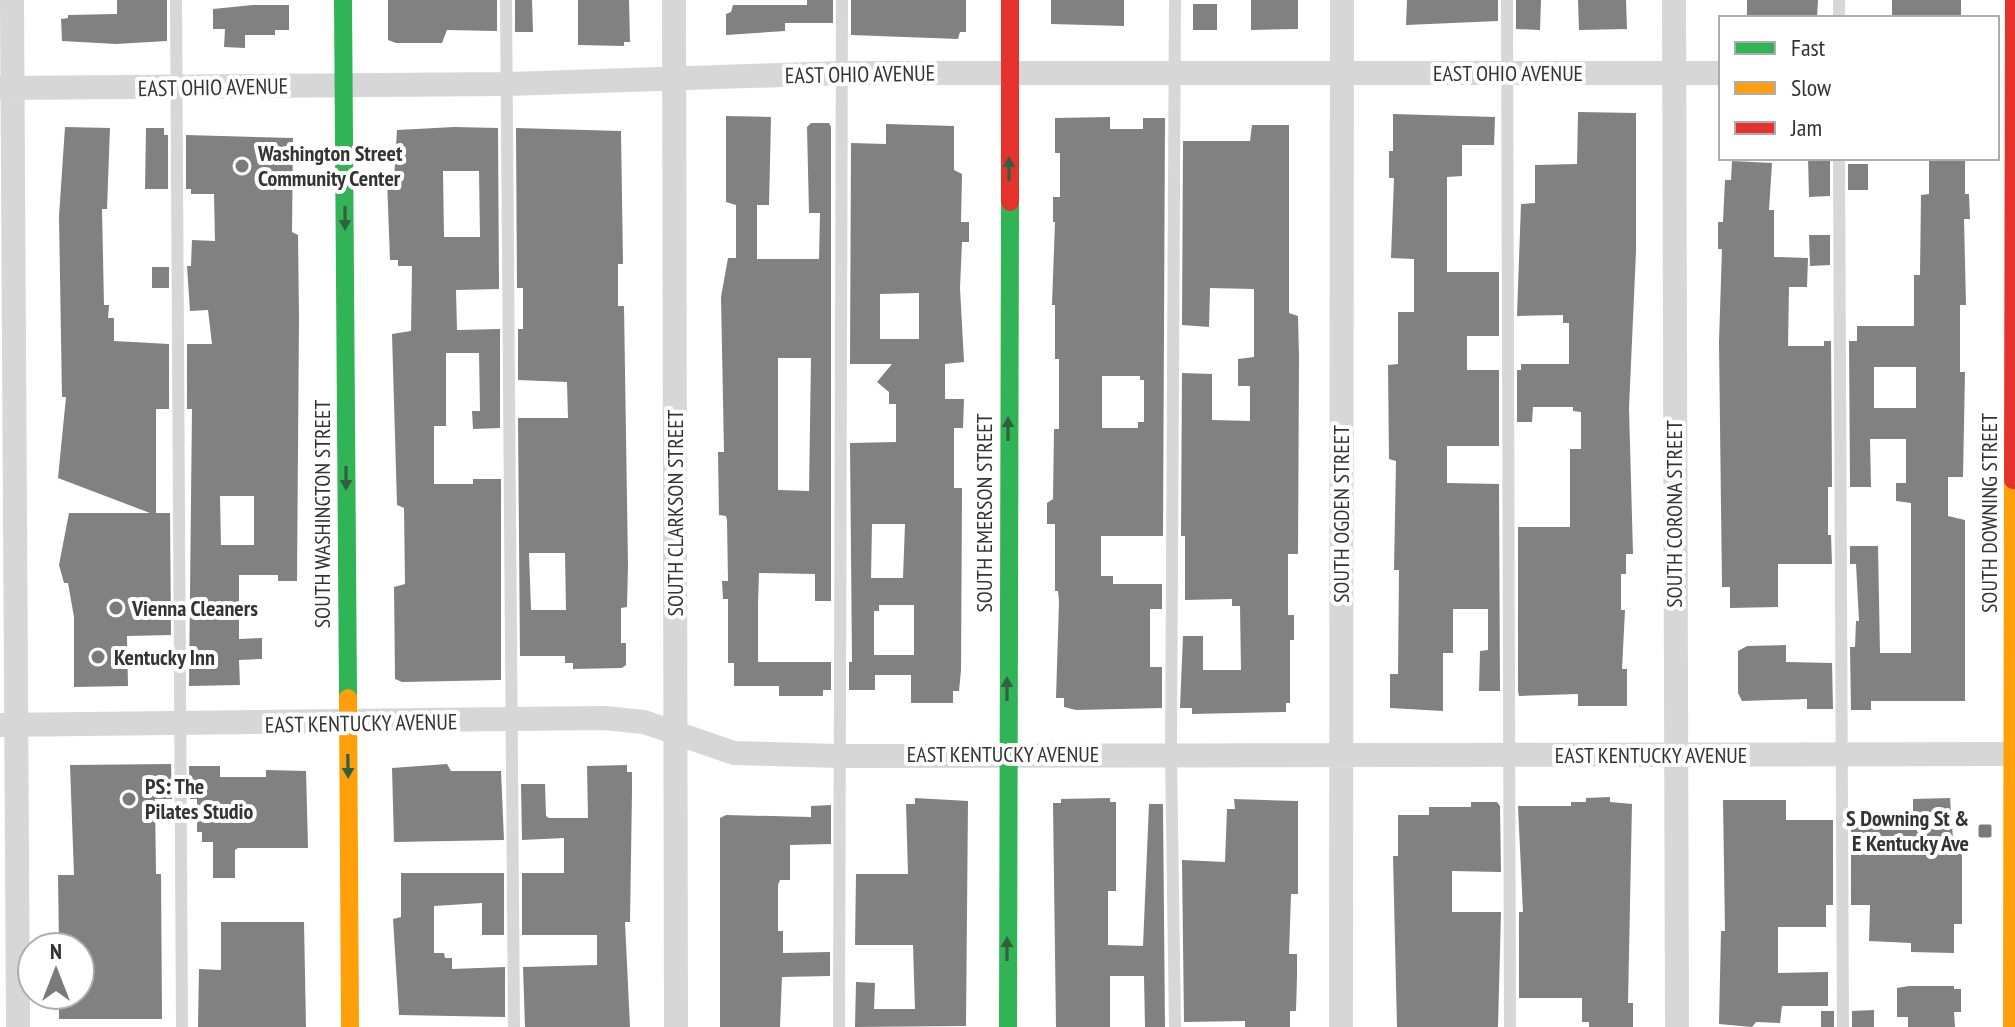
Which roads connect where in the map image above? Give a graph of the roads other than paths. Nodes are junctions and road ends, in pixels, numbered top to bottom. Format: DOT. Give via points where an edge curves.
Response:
graph roads {
  1 [pos="12,0"];
  2 [pos="176,0"];
  3 [pos="343,0"];
  4 [pos="506,0"];
  5 [pos="674,0"];
  6 [pos="842,0"];
  7 [pos="1010,0"];
  8 [pos="1175,0"];
  9 [pos="1342,0"];
  10 [pos="1507,0"];
  11 [pos="1674,0"];
  12 [pos="2014,0"];
  13 [pos="1010,72"];
  14 [pos="842,73"];
  15 [pos="1175,73"];
  16 [pos="1342,73"];
  17 [pos="1507,73"];
  18 [pos="1719,73"];
  19 [pos="2005,73"];
  20 [pos="1674,74"];
  21 [pos="674,78"];
  22 [pos="506,84"];
  23 [pos="344,85"];
  24 [pos="176,87"];
  25 [pos="6,88"];
  26 [pos="1839,160"];
  27 [pos="512,721"];
  28 [pos="347,723"];
  29 [pos="181,724"];
  30 [pos="9,725"];
  31 [pos="675,732"];
  32 [pos="1006,753"];
  33 [pos="1171,754"];
  34 [pos="1510,754"];
  35 [pos="1842,754"];
  36 [pos="2012,754"];
  37 [pos="1341,755"];
  38 [pos="1674,755"];
  39 [pos="840,756"];
  40 [pos="18,1027"];
  41 [pos="182,1027"];
  42 [pos="350,1027"];
  43 [pos="514,1027"];
  44 [pos="676,1027"];
  45 [pos="839,1027"];
  46 [pos="1008,1027"];
  47 [pos="1175,1027"];
  48 [pos="1341,1027"];
  49 [pos="1510,1027"];
  50 [pos="1677,1027"];
  51 [pos="1843,1027"];
  52 [pos="2012,1027"];
  1 -- 25 [label="street"];
  2 -- 24 [label="lane"];
  3 -- 23 [label="street, SOUTH WASHINGTON STREET"];
  4 -- 22 [label="lane"];
  5 -- 21 [label="street, SOUTH CLARKSON STREET"];
  6 -- 14 [label="lane"];
  7 -- 13 [label="street, SOUTH EMERSON STREET"];
  8 -- 15 [label="lane"];
  9 -- 16 [label="street, SOUTH OGDEN STREET"];
  10 -- 17 [label="lane"];
  11 -- 20 [label="street, SOUTH CORONA STREET"];
  12 -- 19 [label="street, SOUTH DOWNING STREET"];
  13 -- 14 [label="street, EAST OHIO AVENUE"];
  13 -- 15 [label="street, EAST OHIO AVENUE"];
  32 -- 13 [label="street, SOUTH EMERSON STREET, one-way"];
  14 -- 21 [label="street, EAST OHIO AVENUE"];
  14 -- 39 [label="lane"];
  15 -- 16 [label="street, EAST OHIO AVENUE"];
  15 -- 33 [label="lane"];
  16 -- 17 [label="street, EAST OHIO AVENUE"];
  16 -- 37 [label="street, SOUTH OGDEN STREET"];
  17 -- 20 [label="street, EAST OHIO AVENUE"];
  17 -- 34 [label="lane"];
  18 -- 20 [label="street, EAST OHIO AVENUE"];
  19 -- 36 [label="street, SOUTH DOWNING STREET"];
  20 -- 38 [label="street, SOUTH CORONA STREET"];
  21 -- 22 [label="street, EAST OHIO AVENUE"];
  21 -- 31 [label="street, SOUTH CLARKSON STREET"];
  22 -- 23 [label="street, EAST OHIO AVENUE"];
  22 -- 27 [label="lane"];
  23 -- 24 [label="street, EAST OHIO AVENUE"];
  23 -- 28 [label="street, SOUTH WASHINGTON STREET, one-way"];
  24 -- 25 [label="street, EAST OHIO AVENUE"];
  24 -- 29 [label="lane"];
  25 -- 30 [label="street"];
  26 -- 35 [label="lane"];
  27 -- 28 [label="street, EAST KENTUCKY AVENUE"];
  27 -- 31 [label="street, EAST KENTUCKY AVENUE" via="622,718"];
  27 -- 43 [label="lane"];
  28 -- 29 [label="street, EAST KENTUCKY AVENUE"];
  28 -- 42 [label="street, SOUTH WASHINGTON STREET, one-way"];
  29 -- 30 [label="street, EAST KENTUCKY AVENUE"];
  29 -- 41 [label="lane"];
  30 -- 40 [label="street"];
  31 -- 39 [label="street, EAST KENTUCKY AVENUE" via="734,753"];
  31 -- 44 [label="street, SOUTH CLARKSON STREET"];
  32 -- 33 [label="street, EAST KENTUCKY AVENUE"];
  32 -- 39 [label="street, EAST KENTUCKY AVENUE"];
  46 -- 32 [label="street, SOUTH EMERSON STREET, one-way"];
  33 -- 37 [label="street, EAST KENTUCKY AVENUE"];
  33 -- 47 [label="lane"];
  34 -- 37 [label="street, EAST KENTUCKY AVENUE"];
  34 -- 38 [label="street, EAST KENTUCKY AVENUE"];
  34 -- 49 [label="lane"];
  35 -- 36 [label="street, EAST KENTUCKY AVENUE"];
  35 -- 38 [label="street, EAST KENTUCKY AVENUE"];
  35 -- 51 [label="lane"];
  36 -- 52 [label="street, SOUTH DOWNING STREET"];
  37 -- 48 [label="street, SOUTH OGDEN STREET"];
  38 -- 50 [label="street, SOUTH CORONA STREET"];
  39 -- 45 [label="lane"];
}
